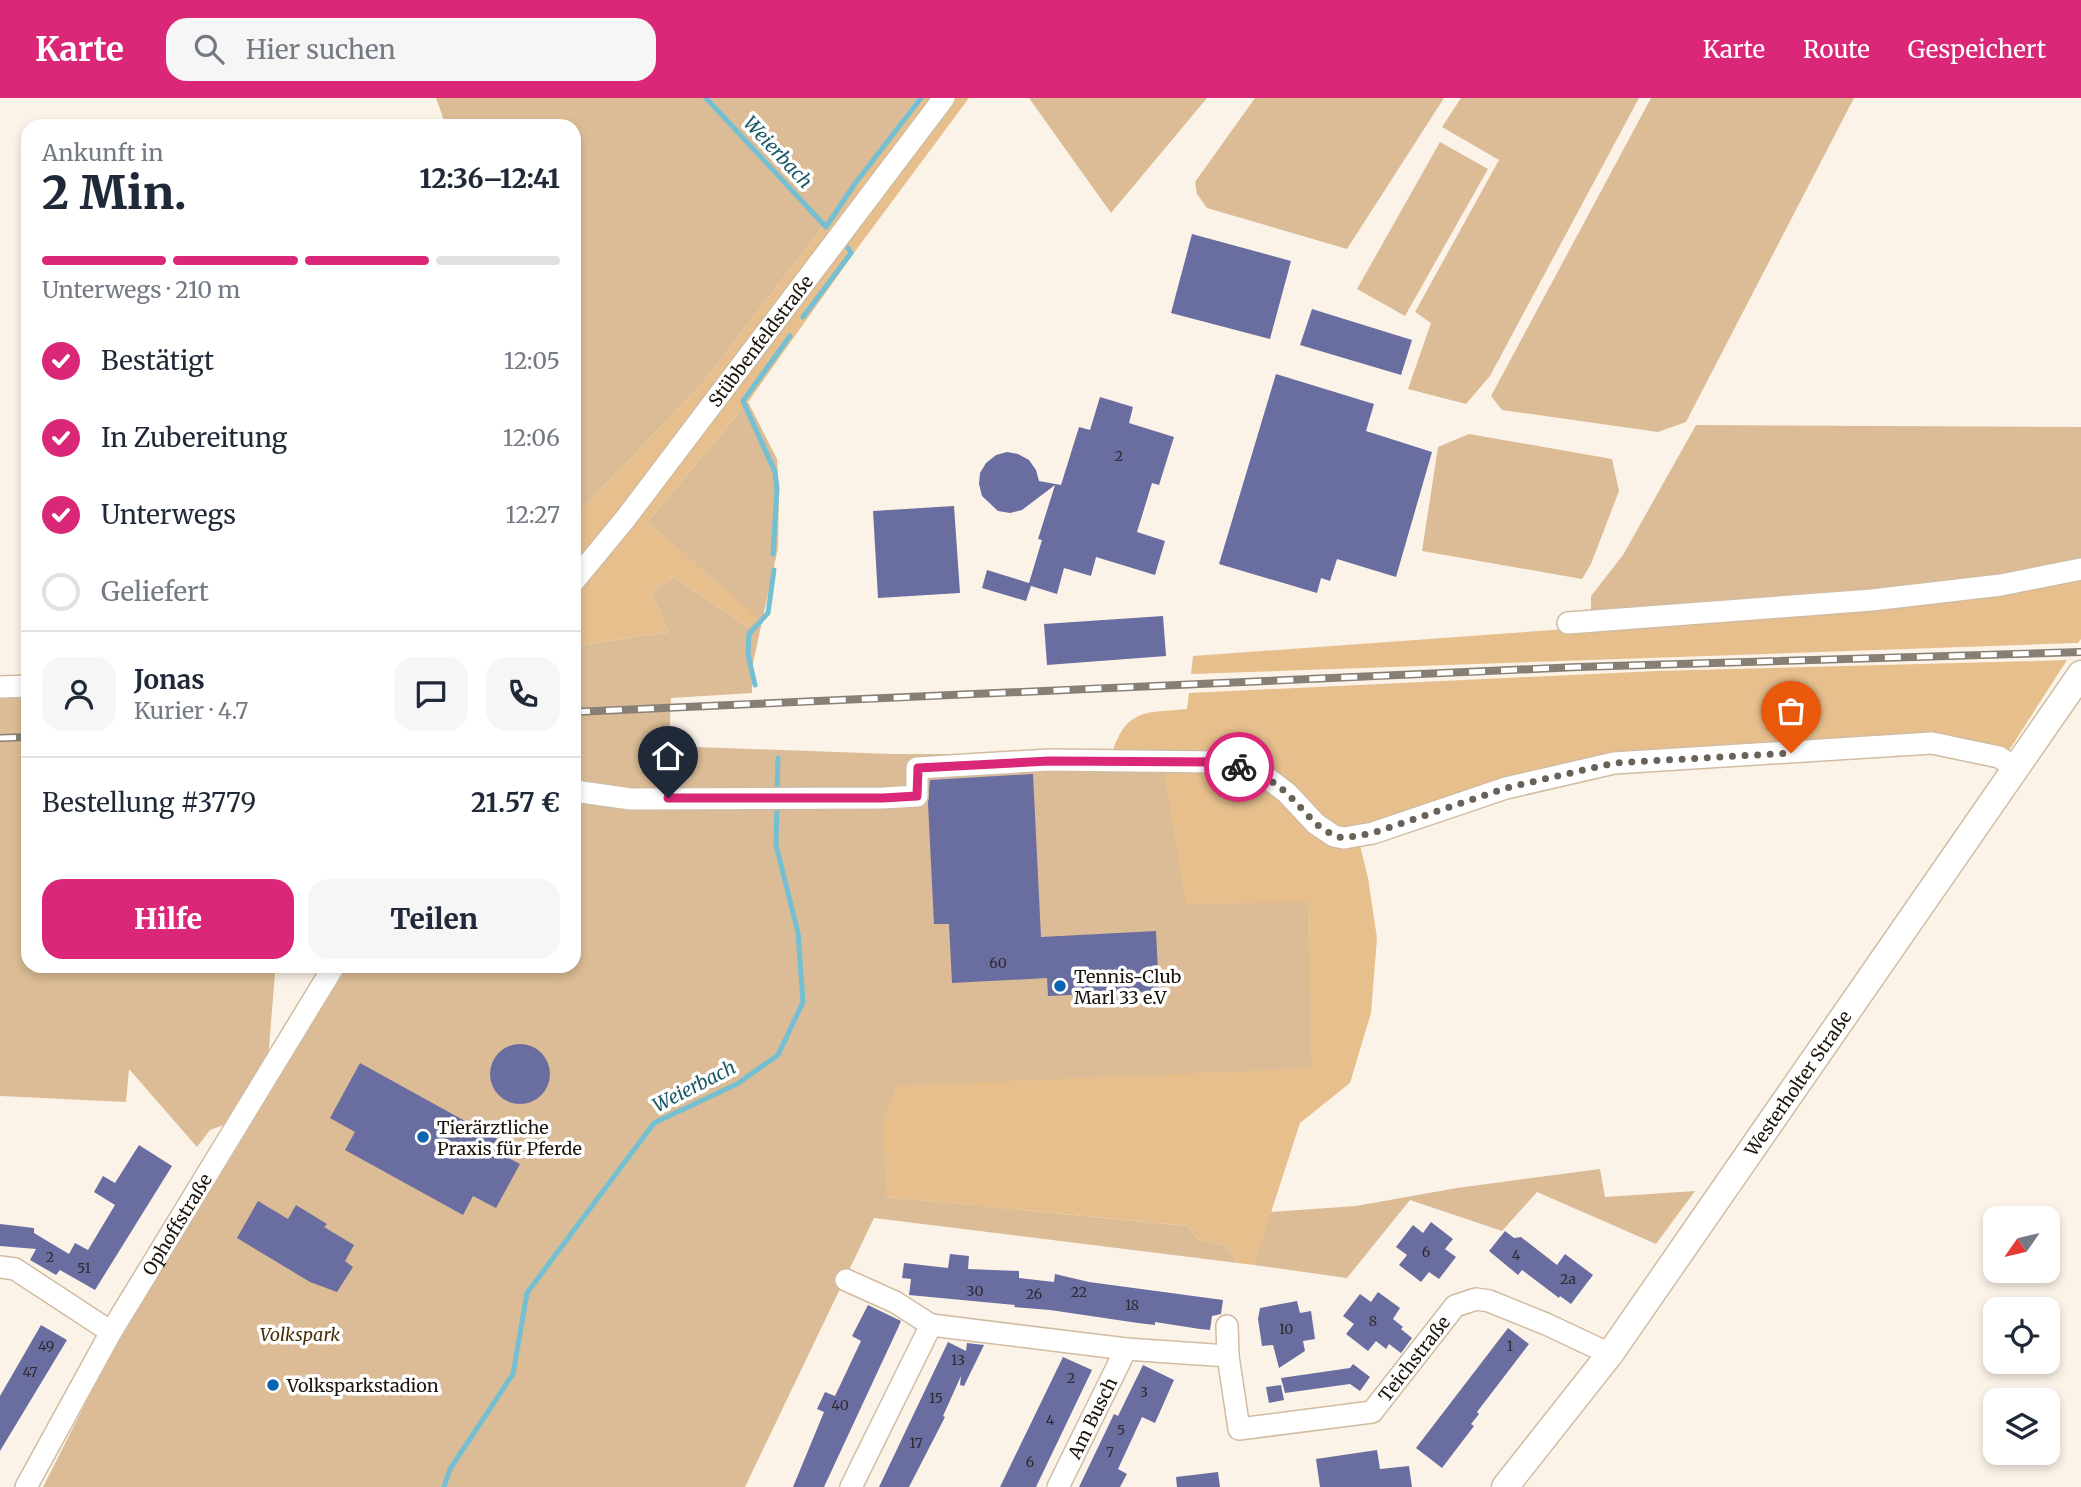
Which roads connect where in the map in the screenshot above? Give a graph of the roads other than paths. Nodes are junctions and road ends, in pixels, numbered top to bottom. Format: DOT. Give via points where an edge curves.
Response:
graph roads {
  1 [pos="944,98"];
  2 [pos="2081,569"];
  3 [pos="581,573"];
  4 [pos="1568,623"];
  5 [pos="2081,674"];
  6 [pos="21,686"];
  7 [pos="0,687"];
  8 [pos="2016,768"];
  9 [pos="581,792"];
  10 [pos="330,973"];
  11 [pos="0,1267"];
  12 [pos="846,1280"];
  13 [pos="931,1325"];
  14 [pos="1227,1326"];
  15 [pos="111,1332"];
  16 [pos="1126,1349"];
  17 [pos="1610,1354"];
  18 [pos="1228,1356"];
  19 [pos="26,1487"];
  20 [pos="851,1487"];
  21 [pos="1058,1487"];
  22 [pos="1506,1487"];
  1 -- 3 [label="street, Stübbenfeldstraße"];
  2 -- 4 [label="street" via="2001,585 1872,600"];
  5 -- 8 [label="main road, Westerholter Straße"];
  6 -- 7 [label="street"];
  8 -- 9 [label="street" via="1998,757 1932,743 1614,763 1506,788 1373,833 1344,838 1316,824 1261,773 1217,762 1049,761 918,768 917,796 631,799"];
  8 -- 17 [label="main road, Westerholter Straße"];
  10 -- 15 [label="street, Ophoffstraße"];
  11 -- 15 [label="street" via="15,1269"];
  12 -- 13 [label="street"];
  13 -- 16 [label="street"];
  13 -- 20 [label="street"];
  14 -- 18 [label="street, Teichstraße"];
  15 -- 19 [label="street, Ophoffstraße"];
  16 -- 18 [label="street"];
  16 -- 21 [label="street, Am Busch"];
  17 -- 18 [label="street, Teichstraße" via="1476,1299 1455,1306 1372,1412 1238,1429"];
  17 -- 22 [label="main road, Westerholter Straße"];
}
